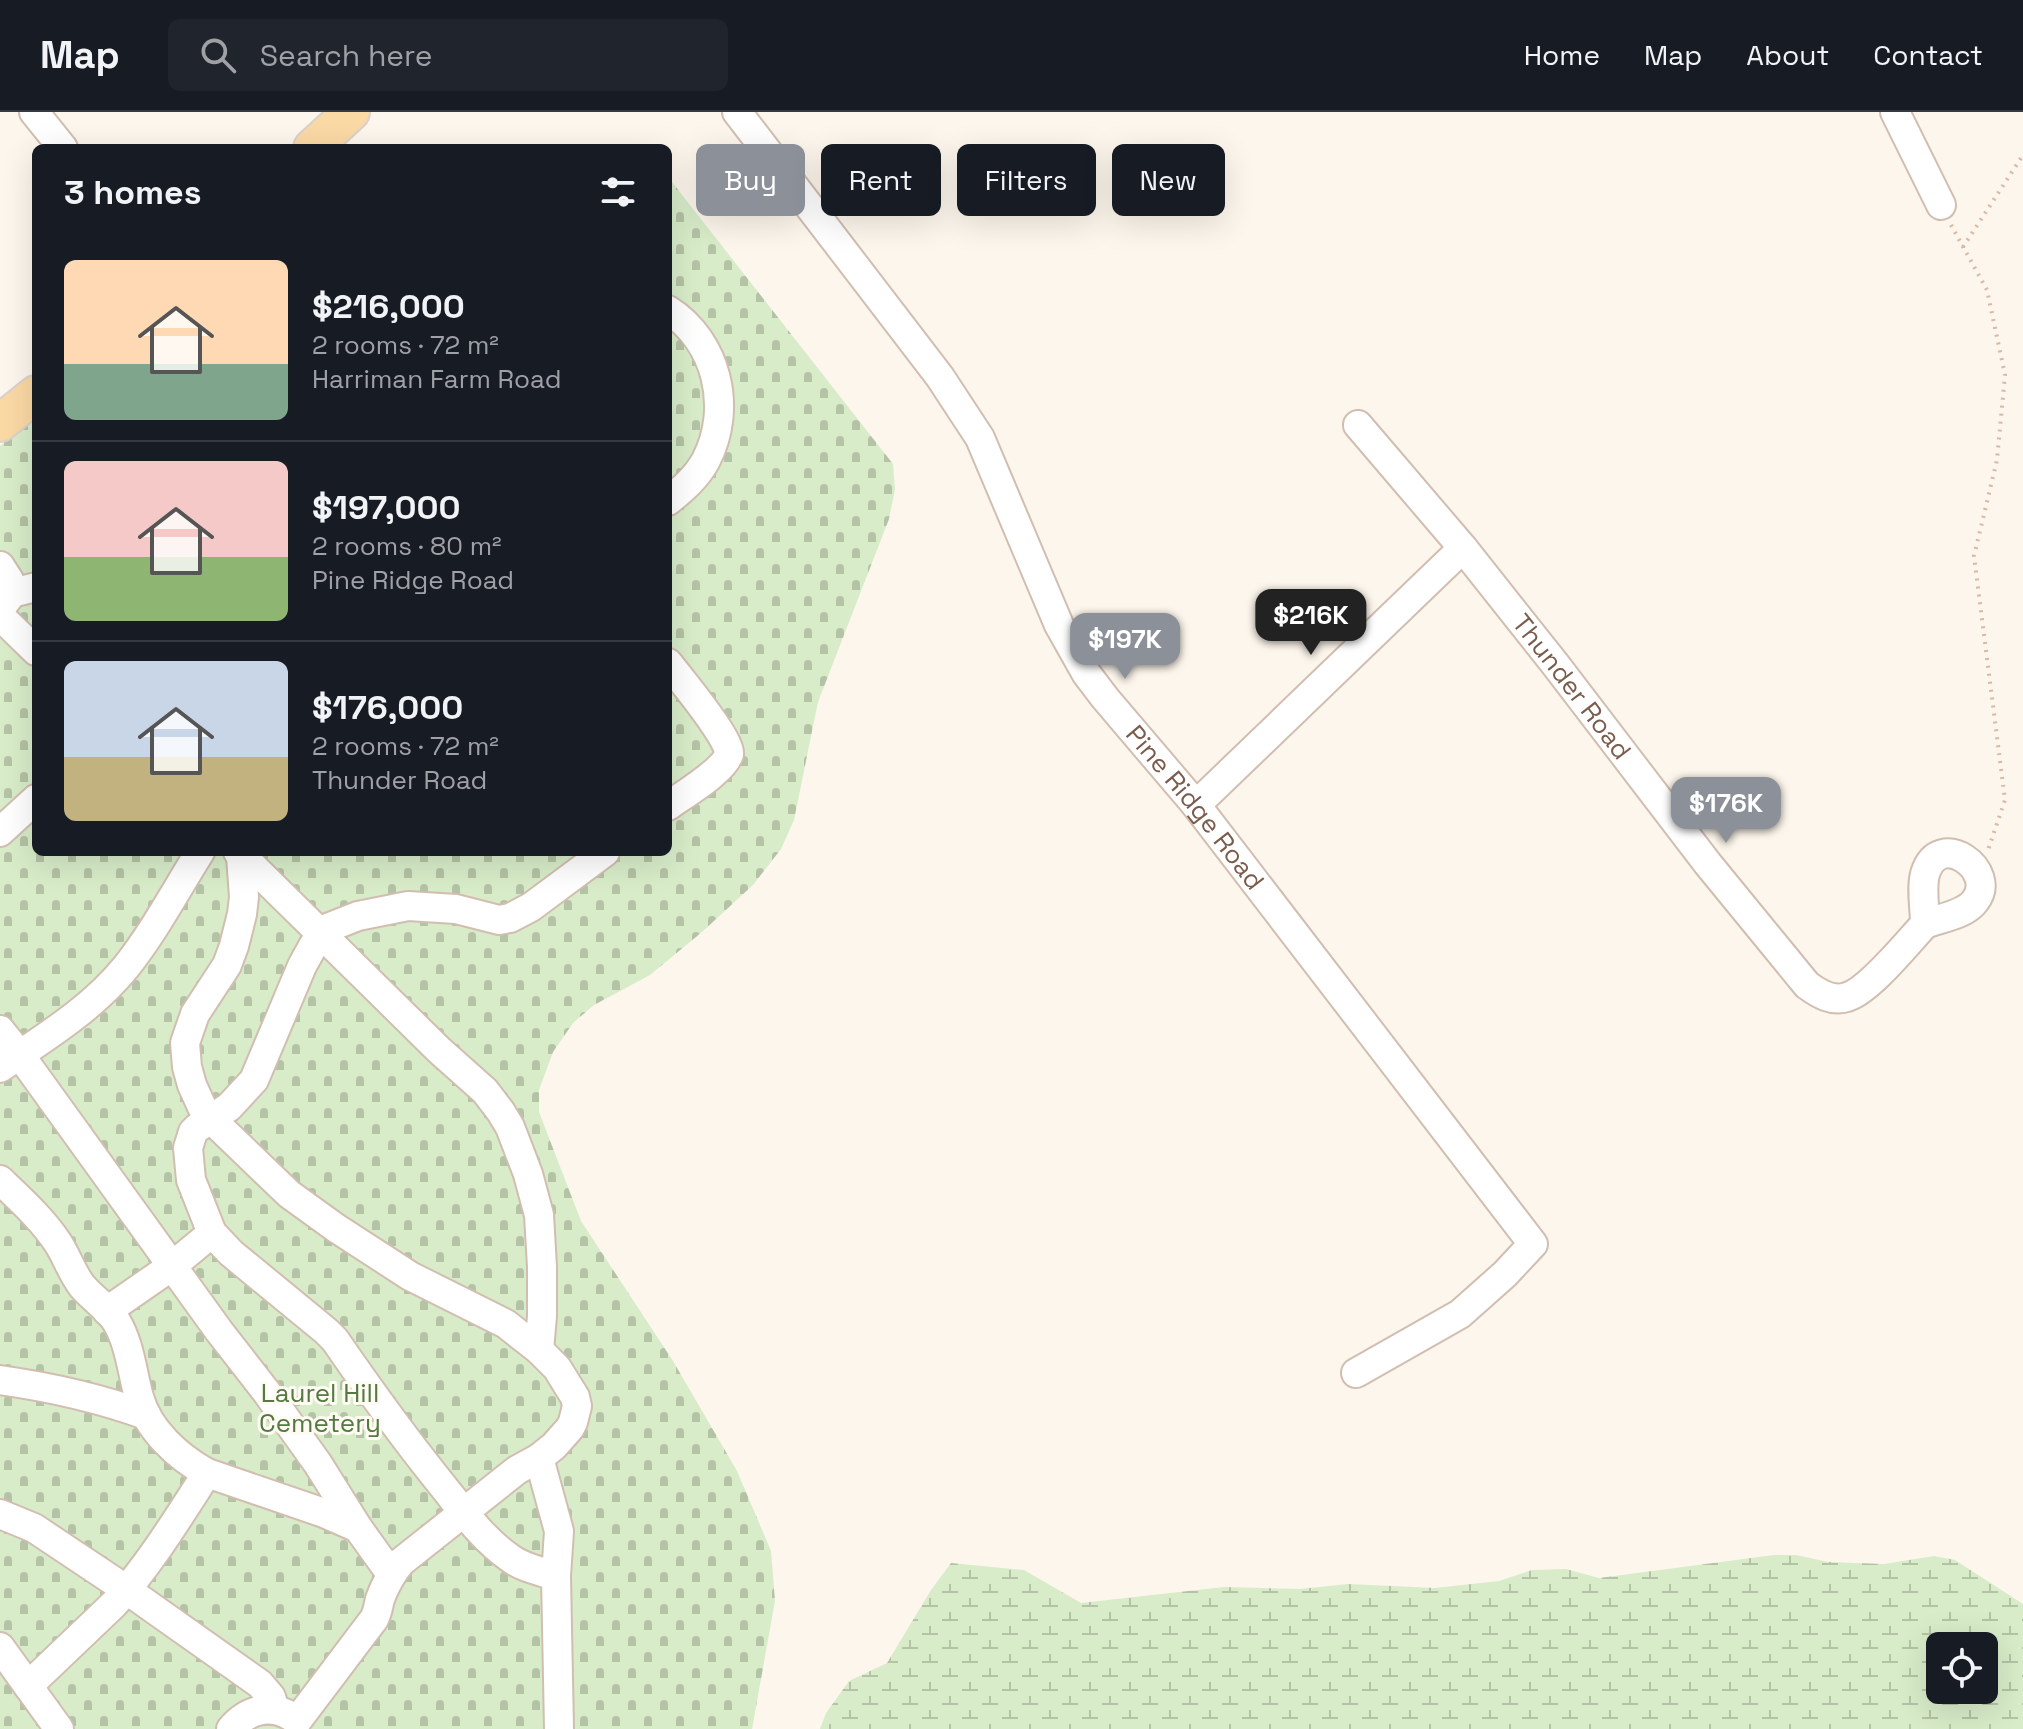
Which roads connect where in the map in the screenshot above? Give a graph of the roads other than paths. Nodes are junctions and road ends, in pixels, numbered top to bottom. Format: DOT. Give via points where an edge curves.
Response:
graph roads {
  1 [pos="34,112"];
  2 [pos="351,112"];
  3 [pos="737,112"];
  4 [pos="1895,112"];
  5 [pos="60,144"];
  6 [pos="316,144"];
  7 [pos="1941,205"];
  8 [pos="672,313"];
  9 [pos="32,397"];
  10 [pos="0,423"];
  11 [pos="1358,425"];
  12 [pos="672,498"];
  13 [pos="1463,548"];
  14 [pos="0,566"];
  15 [pos="12,601"];
  16 [pos="32,643"];
  17 [pos="672,668"];
  18 [pos="32,803"];
  19 [pos="672,803"];
  20 [pos="1196,805"];
  21 [pos="0,832"];
  22 [pos="198,856"];
  23 [pos="240,856"];
  24 [pos="242,856"];
  25 [pos="600,856"];
  26 [pos="1925,924"];
  27 [pos="321,934"];
  28 [pos="0,1030"];
  29 [pos="10,1061"];
  30 [pos="211,1119"];
  31 [pos="0,1180"];
  32 [pos="212,1233"];
  33 [pos="172,1266"];
  34 [pos="107,1311"];
  35 [pos="539,1350"];
  36 [pos="1356,1373"];
  37 [pos="0,1380"];
  38 [pos="146,1415"];
  39 [pos="539,1458"];
  40 [pos="207,1473"];
  41 [pos="464,1513"];
  42 [pos="0,1514"];
  43 [pos="358,1528"];
  44 [pos="391,1574"];
  45 [pos="556,1576"];
  46 [pos="127,1590"];
  47 [pos="0,1647"];
  48 [pos="28,1686"];
  49 [pos="292,1720"];
  50 [pos="59,1729"];
  51 [pos="231,1729"];
  52 [pos="559,1729"];
  1 -- 5 [label="street"];
  2 -- 6 [label="main road"];
  3 -- 20 [label="street, Pine Ridge Road" via="958,402 980,438 1054,613 1086,673"];
  4 -- 7 [label="street"];
  8 -- 12 [label="street" via="708,355 720,409 705,462"];
  9 -- 10 [label="main road"];
  11 -- 13 [label="street, Thunder Road"];
  13 -- 20 [label="street"];
  13 -- 26 [label="street, Thunder Road" via="1807,985 1833,998 1855,994"];
  14 -- 15 [label="street"];
  15 -- 16 [label="street"];
  17 -- 19 [label="street" via="730,750 716,771"];
  18 -- 21 [label="street"];
  20 -- 36 [label="street, Pine Ridge Road" via="1533,1244 1460,1314"];
  22 -- 29 [label="street" via="109,986"];
  23 -- 30 [label="street" via="244,897 234,946 195,1014 185,1043 192,1085"];
  24 -- 27 [label="street"];
  25 -- 27 [label="street" via="510,918 408,906 358,916"];
  26 -- 26 [label="street, Thunder Road" via="1964,910 1980,894 1974,868 1955,853 1938,856 1926,871"];
  27 -- 30 [label="street" via="302,966 258,1073 244,1093"];
  27 -- 35 [label="street" via="485,1091 510,1127 539,1215"];
  28 -- 29 [label="street"];
  29 -- 33 [label="street"];
  30 -- 32 [label="street" via="193,1132 188,1148 191,1180"];
  30 -- 35 [label="street" via="289,1194 336,1228 410,1276 506,1324"];
  31 -- 34 [label="street" via="46,1226 83,1287"];
  32 -- 33 [label="street"];
  32 -- 41 [label="street" via="335,1340"];
  33 -- 34 [label="street"];
  33 -- 43 [label="street" via="318,1464"];
  34 -- 38 [label="street" via="130,1354"];
  35 -- 39 [label="street" via="573,1390 577,1406 570,1428"];
  37 -- 38 [label="street"];
  38 -- 40 [label="street" via="176,1452"];
  39 -- 41 [label="street"];
  39 -- 45 [label="street" via="559,1531"];
  40 -- 43 [label="street"];
  40 -- 46 [label="street"];
  41 -- 44 [label="street"];
  41 -- 45 [label="street" via="511,1559"];
  42 -- 46 [label="street" via="34,1528"];
  43 -- 44 [label="street"];
  44 -- 49 [label="street" via="374,1619"];
  45 -- 52 [label="street"];
  46 -- 48 [label="street"];
  46 -- 49 [label="street" via="260,1684"];
  47 -- 48 [label="street"];
  48 -- 50 [label="street"];
  49 -- 51 [label="street" via="262,1709"];
}
